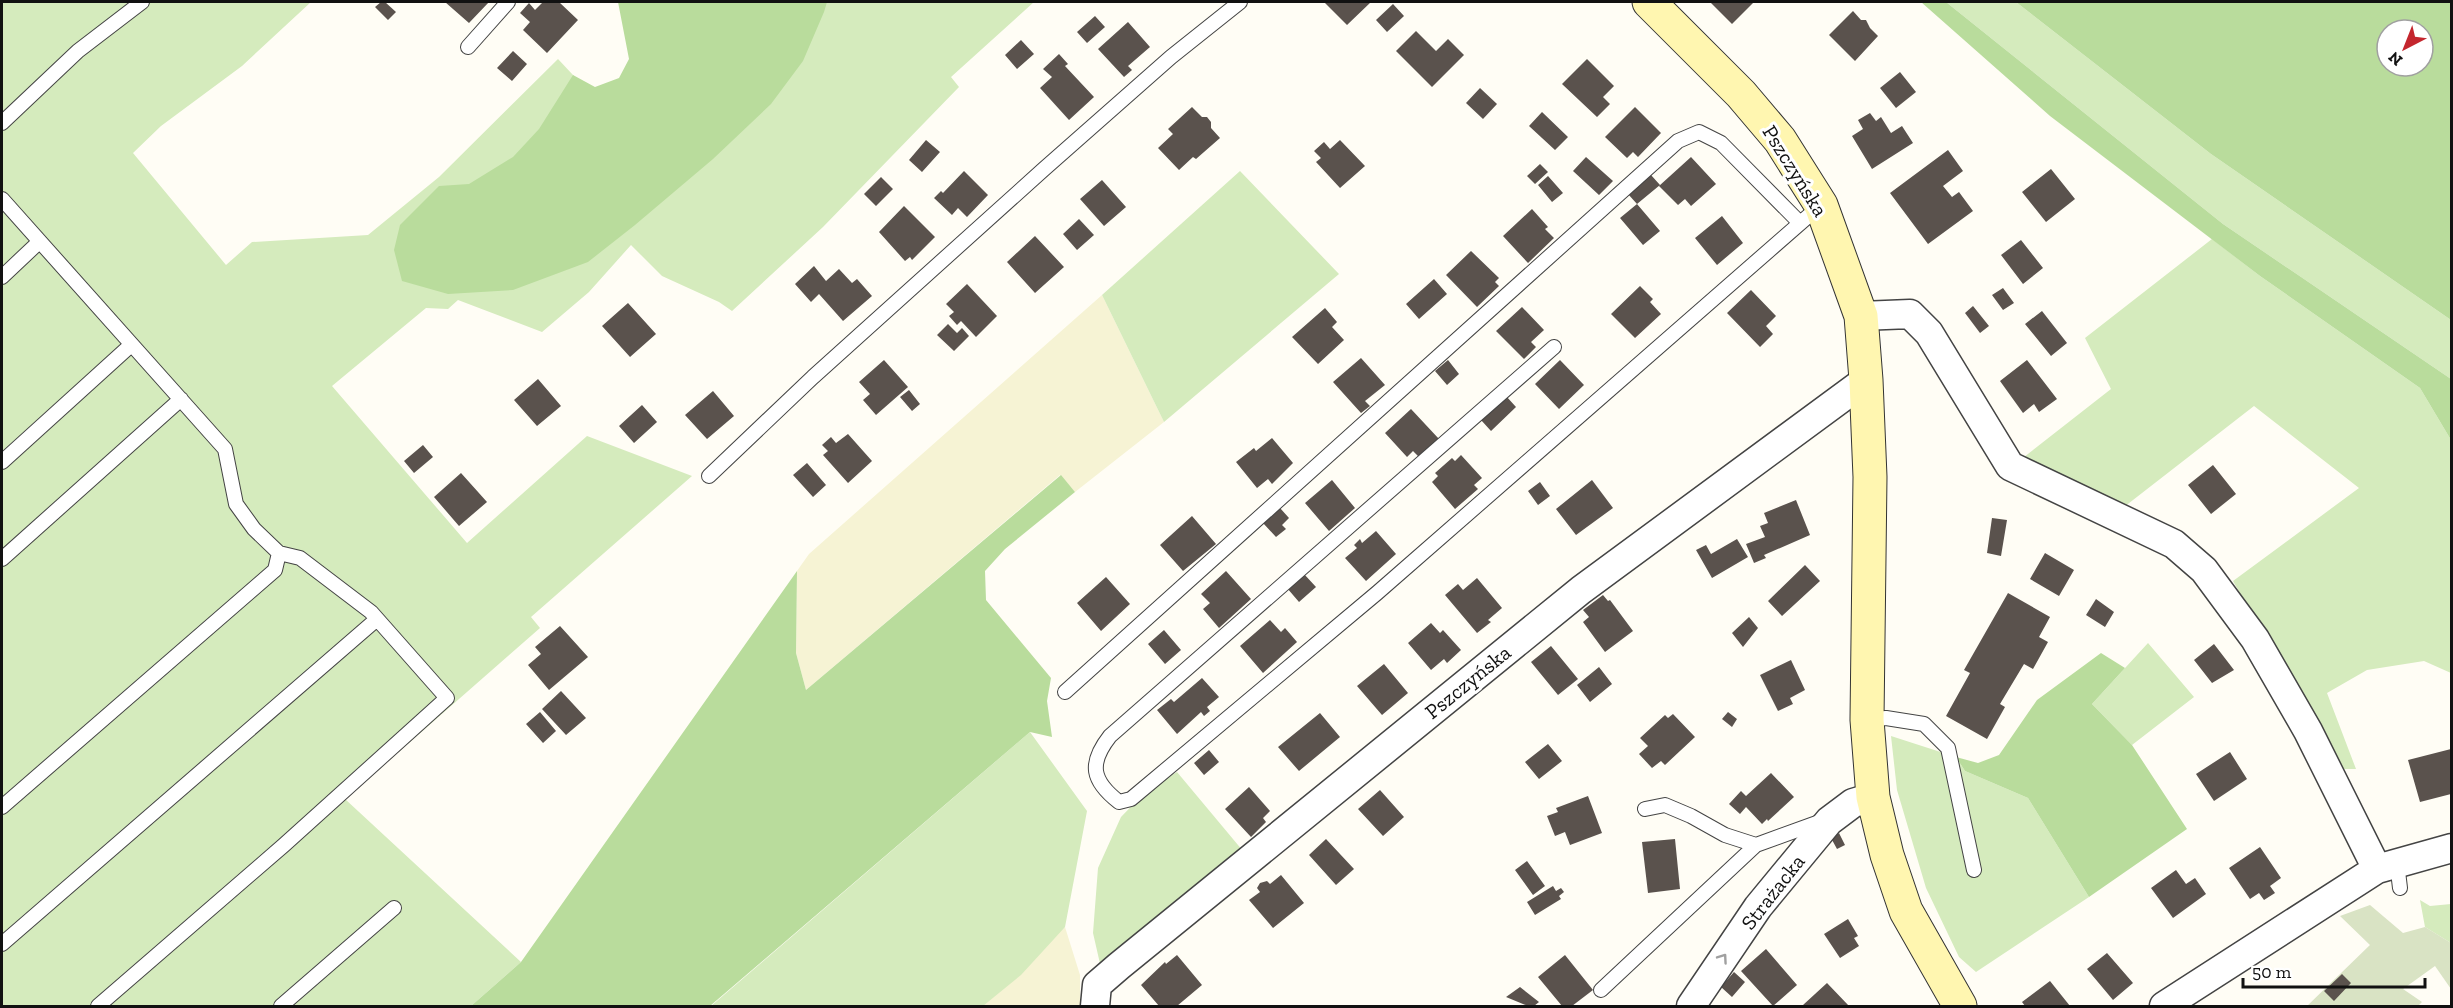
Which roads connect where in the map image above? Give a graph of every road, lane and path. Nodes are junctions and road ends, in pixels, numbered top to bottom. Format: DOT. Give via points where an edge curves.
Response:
graph roads {
  1 [pos="142,2"];
  2 [pos="508,2"];
  3 [pos="1240,2"];
  4 [pos="1649,2"];
  5 [pos="468,47"];
  6 [pos="2,123"];
  7 [pos="2,199"];
  8 [pos="1810,214"];
  9 [pos="39,242"];
  10 [pos="2,277"];
  11 [pos="1861,316"];
  12 [pos="131,345"];
  13 [pos="1554,347"];
  14 [pos="1866,380"];
  15 [pos="181,399"];
  16 [pos="2,462"];
  17 [pos="709,476"];
  18 [pos="279,553"];
  19 [pos="2,559"];
  20 [pos="377,619"];
  21 [pos="1065,692"];
  22 [pos="1867,720"];
  23 [pos="1854,805"];
  24 [pos="2,807"];
  25 [pos="1646,809"];
  26 [pos="1756,845"];
  27 [pos="2451,848"];
  28 [pos="1974,870"];
  29 [pos="2391,873"];
  30 [pos="394,908"];
  31 [pos="2,944"];
  32 [pos="1601,990"];
  33 [pos="98,1006"];
  34 [pos="281,1006"];
  35 [pos="1095,1006"];
  36 [pos="1690,1006"];
  37 [pos="1960,1006"];
  38 [pos="2164,1006"];
  1 -- 6 [label="lane" via="78,51"];
  2 -- 5 [label="lane"];
  3 -- 17 [label="lane" via="1044,169"];
  4 -- 8 [label="street, Pszczyńska" via="1741,94 1780,140"];
  7 -- 9 [label="lane"];
  8 -- 11 [label="street, Pszczyńska"];
  8 -- 13 [label="lane" via="1377,593 1131,799 1119,802 1104,790 1096,775 1095,762 1110,736"];
  8 -- 21 [label="lane" via="1721,143 1699,132 1678,141"];
  9 -- 10 [label="lane"];
  9 -- 12 [label="lane"];
  11 -- 14 [label="street, Pszczyńska"];
  11 -- 29 [label="street" via="1910,314 1929,333 2010,466 2174,544 2204,570 2255,639"];
  12 -- 15 [label="lane"];
  12 -- 16 [label="lane"];
  14 -- 22 [label="street, Pszczyńska" via="1870,477"];
  14 -- 35 [label="street, Pszczyńska" via="1581,590 1119,966 1097,985"];
  15 -- 18 [label="lane" via="225,449 236,504"];
  15 -- 19 [label="lane"];
  18 -- 20 [label="lane" via="300,558"];
  18 -- 24 [label="lane" via="275,570"];
  20 -- 31 [label="lane"];
  20 -- 33 [label="lane" via="447,698"];
  22 -- 23 [label="street, Pszczyńska"];
  22 -- 28 [label="lane" via="1886,718 1924,724 1948,748"];
  23 -- 26 [label="lane"];
  36 -- 23 [label="street, Strażacka, one-way" via="1758,907 1829,821"];
  23 -- 37 [label="street, Pszczyńska" via="1887,855 1906,911"];
  25 -- 26 [label="lane" via="1665,805 1725,835"];
  26 -- 32 [label="lane"];
  27 -- 29 [label="street"];
  29 -- 38 [label="street"];
  30 -- 34 [label="lane"];
}
